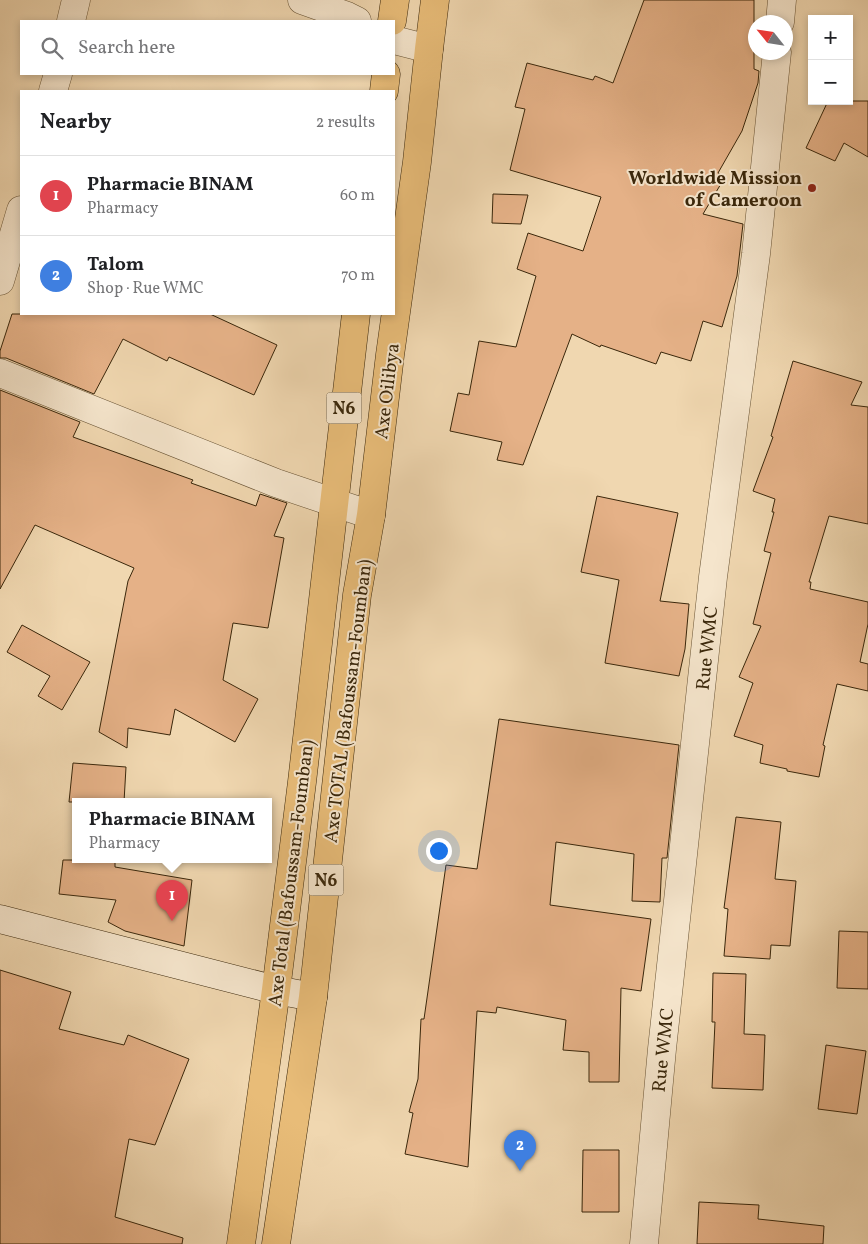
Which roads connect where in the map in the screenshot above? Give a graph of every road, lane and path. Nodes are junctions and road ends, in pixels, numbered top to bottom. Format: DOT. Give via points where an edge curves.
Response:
graph roads {
  1 [pos="76,0"];
  2 [pos="302,0"];
  3 [pos="395,0"];
  4 [pos="435,0"];
  5 [pos="782,0"];
  6 [pos="781,15"];
  7 [pos="71,20"];
  8 [pos="355,20"];
  9 [pos="392,20"];
  10 [pos="395,40"];
  11 [pos="429,49"];
  12 [pos="776,60"];
  13 [pos="58,75"];
  14 [pos="386,75"];
  15 [pos="54,90"];
  16 [pos="384,90"];
  17 [pos="20,213"];
  18 [pos="0,282"];
  19 [pos="356,315"];
  20 [pos="0,373"];
  21 [pos="333,502"];
  22 [pos="372,515"];
  23 [pos="0,919"];
  24 [pos="276,990"];
  25 [pos="313,997"];
  26 [pos="248,1196"];
  27 [pos="282,1196"];
  28 [pos="241,1244"];
  29 [pos="276,1244"];
  30 [pos="644,1244"];
  1 -- 7 [label="street"];
  2 -- 8 [label="street"];
  3 -- 9 [label="highway"];
  4 -- 11 [label="highway, Axe Oilibya / N6"];
  5 -- 6 [label="street"];
  10 -- 11 [label="street"];
  11 -- 22 [label="highway, Axe Oilibya / N6"];
  12 -- 30 [label="street, Rue WMC" via="756,254 713,577"];
  13 -- 15 [label="street"];
  14 -- 16 [label="highway"];
  17 -- 18 [label="street"];
  19 -- 21 [label="highway, Axe Oilibya / N6"];
  20 -- 21 [label="street" via="276,483"];
  21 -- 22 [label="street"];
  21 -- 24 [label="highway, Axe Total (Bafoussam-Foumban) / N6"];
  22 -- 25 [label="highway, Axe TOTAL (Bafoussam-Foumban) / N6" via="357,595"];
  23 -- 24 [label="street"];
  24 -- 25 [label="street"];
  24 -- 26 [label="highway, Axe Total (Bafoussam-Foumban) / N6"];
  25 -- 27 [label="highway, Axe TOTAL (Bafoussam-Foumban) / N6"];
  26 -- 27 [label="highway"];
  26 -- 28 [label="highway, Axe Total (Bafoussam-Foumban) / N6"];
  27 -- 29 [label="highway, Axe TOTAL (Bafoussam-Foumban) / N6"];
}
